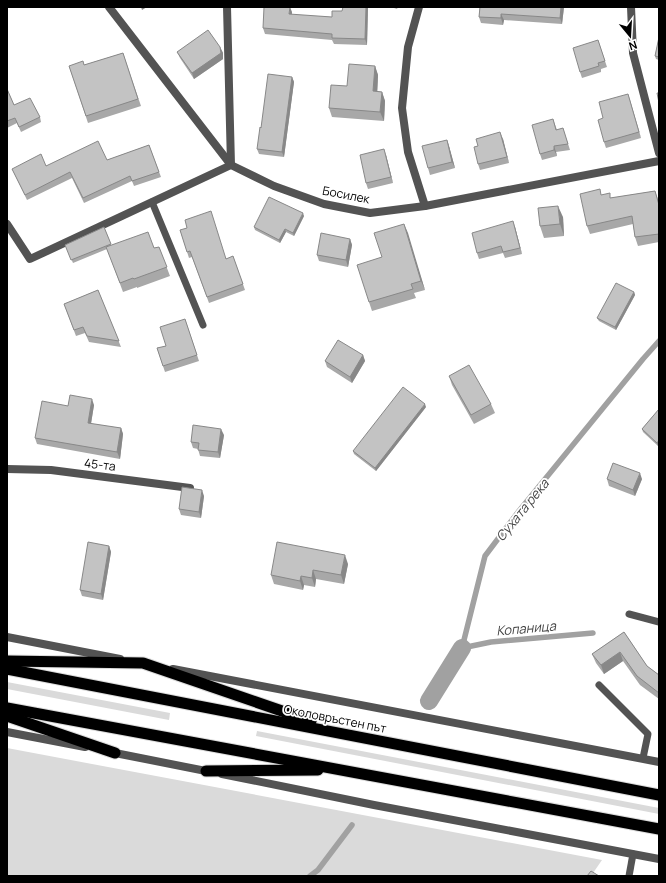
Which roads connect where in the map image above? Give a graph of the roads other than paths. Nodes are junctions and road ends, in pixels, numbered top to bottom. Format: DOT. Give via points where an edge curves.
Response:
graph roads {
  1 [pos="109,7"];
  2 [pos="227,7"];
  3 [pos="419,7"];
  4 [pos="631,7"];
  5 [pos="659,153"];
  6 [pos="659,161"];
  7 [pos="231,165"];
  8 [pos="152,202"];
  9 [pos="425,206"];
  10 [pos="7,224"];
  11 [pos="203,325"];
  12 [pos="7,469"];
  13 [pos="190,488"];
  14 [pos="629,614"];
  15 [pos="659,622"];
  16 [pos="7,637"];
  17 [pos="7,660"];
  18 [pos="143,663"];
  19 [pos="7,669"];
  20 [pos="599,685"];
  21 [pos="7,708"];
  22 [pos="7,716"];
  23 [pos="7,732"];
  24 [pos="349,735"];
  25 [pos="115,753"];
  26 [pos="643,758"];
  27 [pos="659,762"];
  28 [pos="343,770"];
  29 [pos="206,771"];
  30 [pos="659,795"];
  31 [pos="659,829"];
  32 [pos="633,854"];
  33 [pos="659,859"];
  34 [pos="629,876"];
  1 -- 7 [label="street, Босилек"];
  2 -- 7 [label="street"];
  3 -- 9 [label="street" via="408,47 402,108 408,152"];
  4 -- 5 [label="street" via="633,53"];
  6 -- 9 [label="street, Босилек"];
  7 -- 8 [label="street"];
  7 -- 9 [label="street, Босилек" via="274,186 324,204 370,213"];
  8 -- 10 [label="street" via="30,259"];
  8 -- 11 [label="lane"];
  12 -- 13 [label="street, 45-та" via="51,470"];
  14 -- 15 [label="lane"];
  16 -- 18 [label="street"];
  17 -- 18 [label="highway"];
  18 -- 24 [label="highway"];
  18 -- 26 [label="street"];
  19 -- 24 [label="highway, Околовръстен път"];
  20 -- 26 [label="lane" via="648,734"];
  21 -- 28 [label="highway"];
  22 -- 25 [label="highway"];
  23 -- 25 [label="street"];
  24 -- 30 [label="highway, Околовръстен път"];
  25 -- 29 [label="street"];
  26 -- 27 [label="street"];
  28 -- 29 [label="highway"];
  28 -- 31 [label="highway"];
  29 -- 32 [label="street"];
  32 -- 33 [label="street"];
  32 -- 34 [label="lane"];
}
